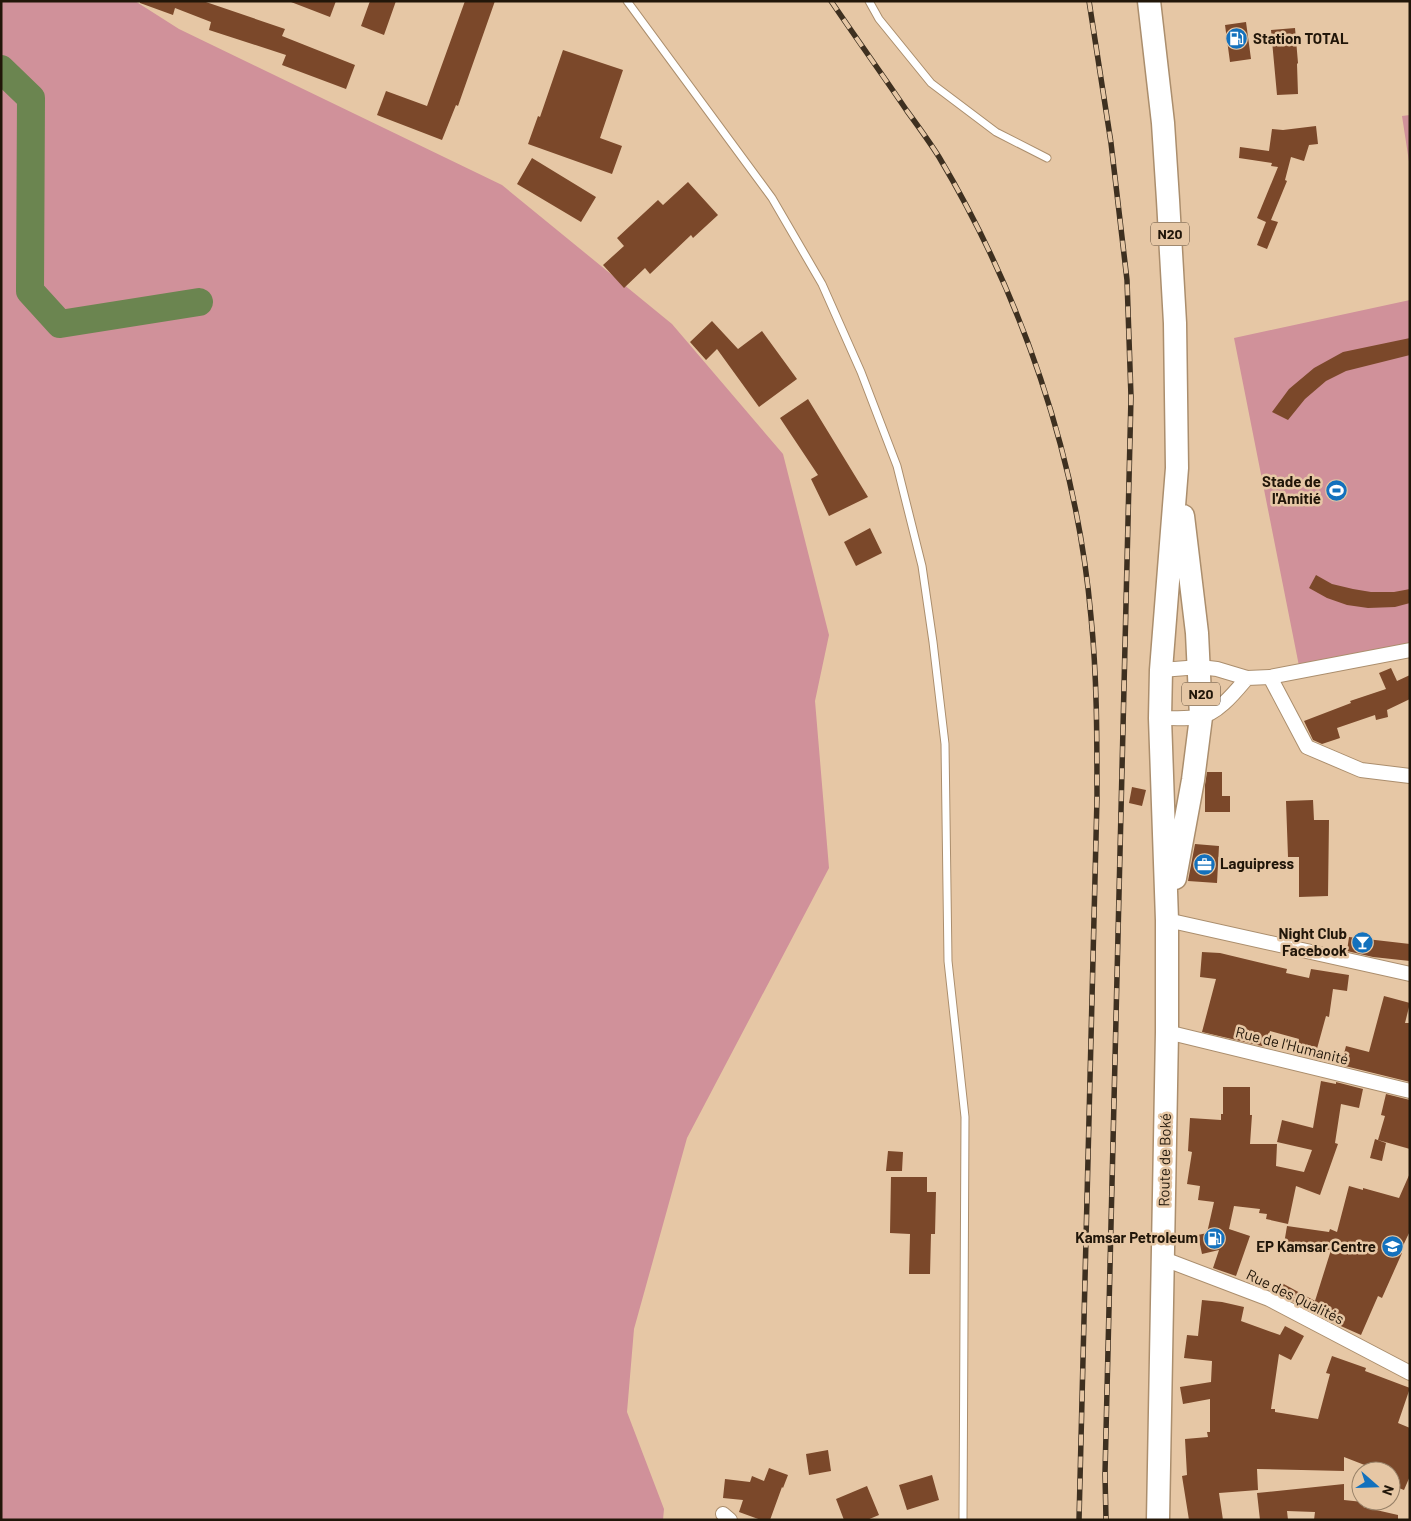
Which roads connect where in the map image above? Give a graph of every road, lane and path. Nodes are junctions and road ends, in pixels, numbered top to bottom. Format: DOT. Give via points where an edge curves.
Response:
graph roads {
  1 [pos="627,1"];
  2 [pos="869,1"];
  3 [pos="1149,1"];
  4 [pos="1047,158"];
  5 [pos="1177,468"];
  6 [pos="1410,650"];
  7 [pos="1200,667"];
  8 [pos="1161,670"];
  9 [pos="1270,677"];
  10 [pos="1248,678"];
  11 [pos="1201,717"];
  12 [pos="1160,718"];
  13 [pos="1410,776"];
  14 [pos="1167,920"];
  15 [pos="1410,974"];
  16 [pos="1167,1032"];
  17 [pos="1410,1092"];
  18 [pos="1164,1259"];
  19 [pos="1410,1373"];
  20 [pos="963,1520"];
  21 [pos="1158,1520"];
  1 -- 20 [label="lane" via="772,198 822,284 861,372 897,466 922,566 945,744 948,961 965,1117"];
  2 -- 4 [label="lane" via="931,83 996,132"];
  3 -- 5 [label="main road, N20" via="1163,123 1176,323"];
  5 -- 7 [label="main road, N20"];
  5 -- 8 [label="main road, N20"];
  6 -- 9 [label="street"];
  7 -- 8 [label="street"];
  7 -- 10 [label="street"];
  7 -- 11 [label="main road, N20"];
  8 -- 12 [label="main road, N20"];
  9 -- 10 [label="street"];
  9 -- 13 [label="street" via="1307,747 1361,770"];
  10 -- 11 [label="street" via="1218,708"];
  11 -- 12 [label="street"];
  11 -- 14 [label="main road, N20" via="1193,780"];
  12 -- 14 [label="main road, N20"];
  14 -- 15 [label="street"];
  14 -- 16 [label="main road, Route de Boké"];
  16 -- 17 [label="street, Rue de l'Humanité"];
  16 -- 18 [label="main road, Route de Boké"];
  18 -- 19 [label="street, Rue des Qualités" via="1269,1299"];
  18 -- 21 [label="main road, Route de Boké"];
}
